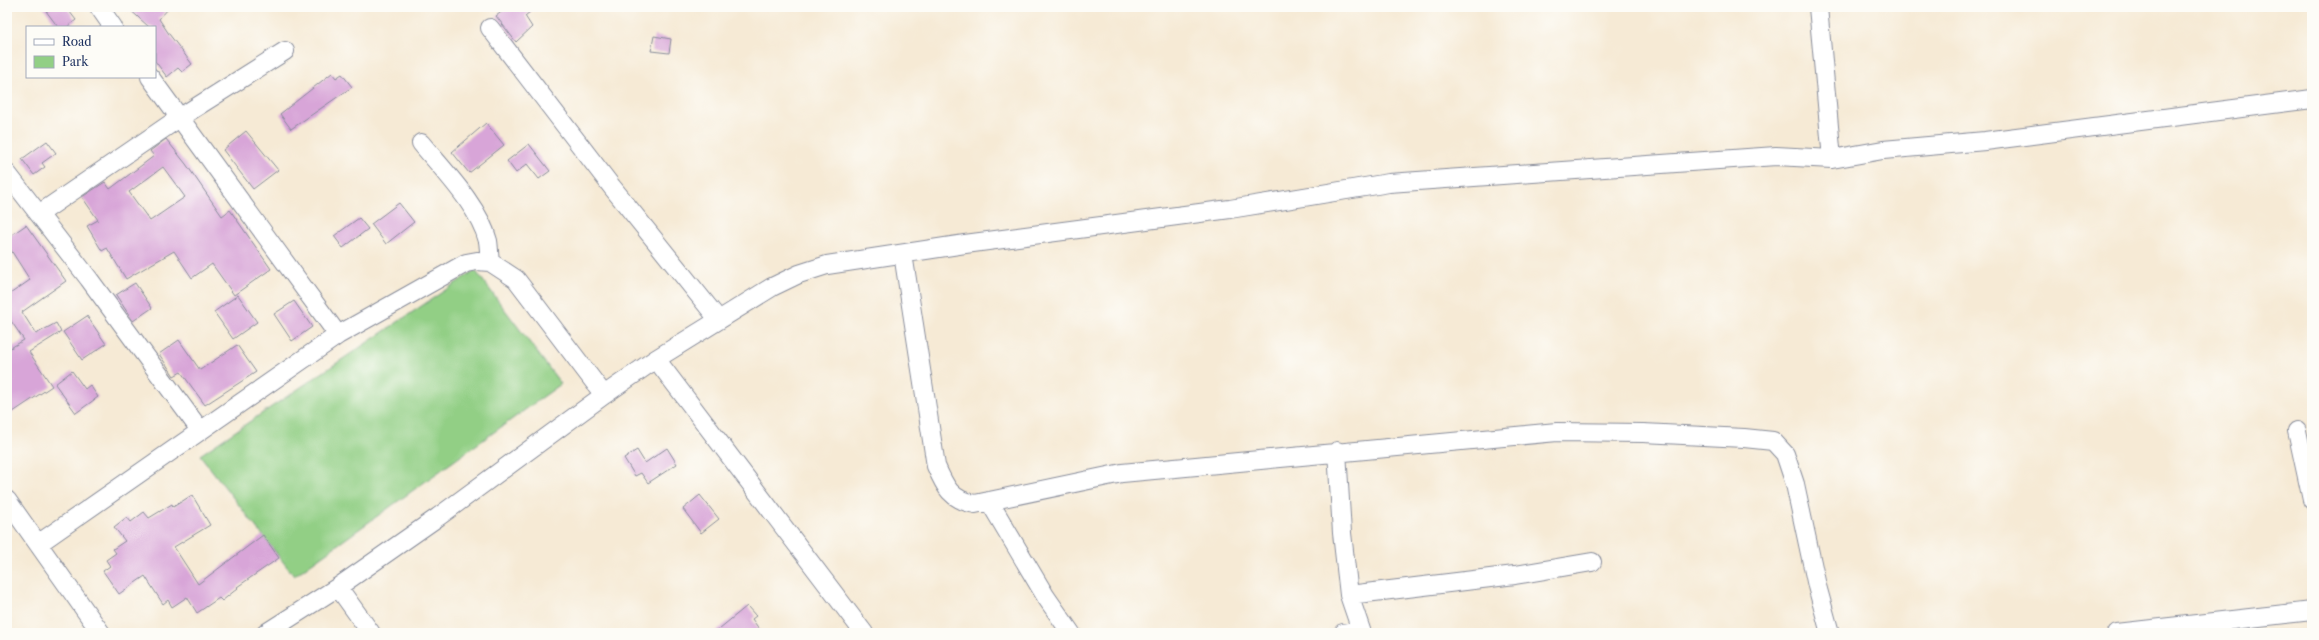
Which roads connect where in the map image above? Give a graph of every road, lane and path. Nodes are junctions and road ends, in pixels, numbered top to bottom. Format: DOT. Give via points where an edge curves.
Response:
graph roads {
  1 [pos="99,7"];
  2 [pos="1818,7"];
  3 [pos="112,26"];
  4 [pos="490,28"];
  5 [pos="285,51"];
  6 [pos="151,78"];
  7 [pos="2312,99"];
  8 [pos="179,118"];
  9 [pos="421,143"];
  10 [pos="1832,160"];
  11 [pos="7,172"];
  12 [pos="39,214"];
  13 [pos="903,254"];
  14 [pos="490,262"];
  15 [pos="718,319"];
  16 [pos="338,335"];
  17 [pos="656,359"];
  18 [pos="604,395"];
  19 [pos="200,430"];
  20 [pos="2297,431"];
  21 [pos="1337,452"];
  22 [pos="7,500"];
  23 [pos="2312,500"];
  24 [pos="989,502"];
  25 [pos="38,544"];
  26 [pos="1592,562"];
  27 [pos="338,587"];
  28 [pos="1349,595"];
  29 [pos="2312,611"];
  30 [pos="1362,631"];
  31 [pos="101,633"];
  32 [pos="266,633"];
  33 [pos="371,633"];
  34 [pos="864,633"];
  35 [pos="1071,633"];
  36 [pos="1343,633"];
  37 [pos="1830,633"];
  38 [pos="2118,633"];
  1 -- 3 [label="street"];
  2 -- 10 [label="street"];
  4 -- 15 [label="street" via="612,187"];
  5 -- 8 [label="street"];
  6 -- 8 [label="street"];
  7 -- 10 [label="street" via="1985,141 1883,150"];
  8 -- 12 [label="street"];
  8 -- 16 [label="street"];
  9 -- 14 [label="street" via="466,198 480,222 488,240"];
  10 -- 13 [label="street" via="1776,156 1389,183 1230,209"];
  11 -- 12 [label="street"];
  12 -- 19 [label="street"];
  13 -- 15 [label="street" via="827,265 799,274"];
  13 -- 24 [label="street" via="936,466 946,488 962,502"];
  14 -- 16 [label="street" via="466,263"];
  14 -- 18 [label="street" via="516,279"];
  15 -- 17 [label="street"];
  16 -- 19 [label="street"];
  17 -- 18 [label="street"];
  17 -- 34 [label="street"];
  18 -- 27 [label="street"];
  19 -- 25 [label="street"];
  20 -- 23 [label="street"];
  21 -- 24 [label="street" via="1122,473"];
  21 -- 28 [label="street"];
  21 -- 37 [label="street" via="1557,432 1643,433 1773,442 1785,454 1795,484"];
  22 -- 25 [label="street"];
  24 -- 35 [label="street" via="1046,597"];
  25 -- 31 [label="street"];
  26 -- 28 [label="street" via="1515,575"];
  27 -- 32 [label="street"];
  27 -- 33 [label="street"];
  28 -- 30 [label="street"];
  29 -- 38 [label="street"];
  30 -- 36 [label="street"];
}
